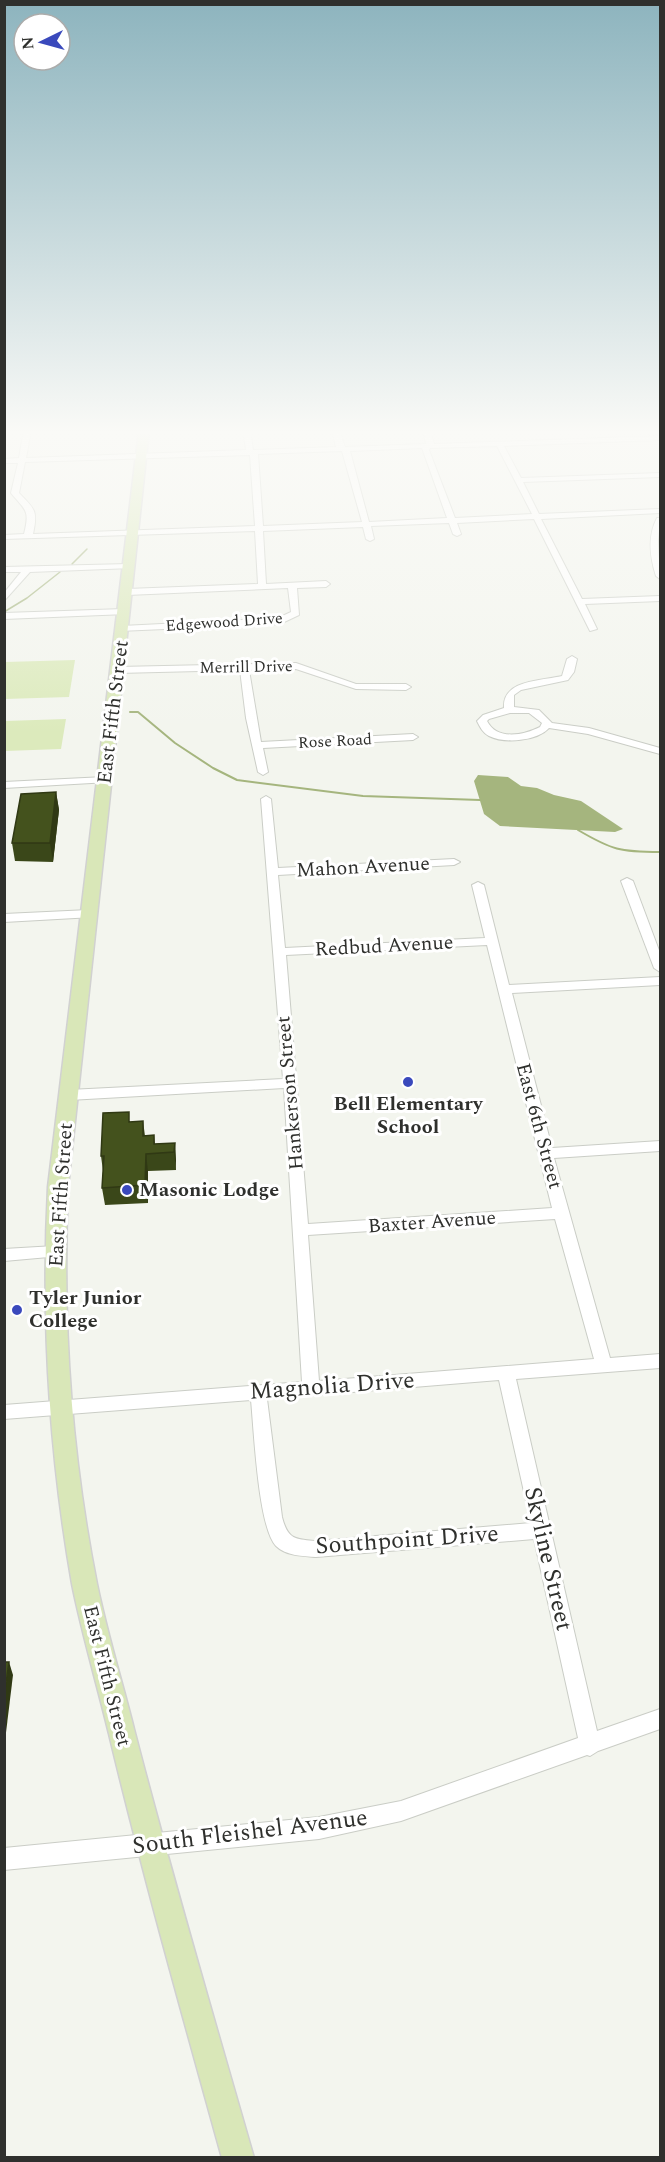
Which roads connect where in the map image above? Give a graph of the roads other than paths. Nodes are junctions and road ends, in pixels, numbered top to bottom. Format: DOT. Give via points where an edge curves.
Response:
graph roads {
  1 [pos="29,531"];
  2 [pos="168,531"];
  3 [pos="257,531"];
  4 [pos="368,531"];
  5 [pos="456,531"];
  6 [pos="545,531"];
  7 [pos="658,531"];
  8 [pos="134,532"];
  9 [pos="457,534"];
  10 [pos="28,536"];
  11 [pos="4,537"];
  12 [pos="370,539"];
  13 [pos="129,566"];
  14 [pos="4,570"];
  15 [pos="27,570"];
  16 [pos="660,576"];
  17 [pos="326,584"];
  18 [pos="292,585"];
  19 [pos="262,587"];
  20 [pos="4,599"];
  21 [pos="660,599"];
  22 [pos="580,602"];
  23 [pos="124,611"];
  24 [pos="4,616"];
  25 [pos="593,629"];
  26 [pos="572,659"];
  27 [pos="244,667"];
  28 [pos="118,670"];
  29 [pos="406,687"];
  30 [pos="509,710"];
  31 [pos="547,725"];
  32 [pos="413,737"];
  33 [pos="257,745"];
  34 [pos="660,751"];
  35 [pos="263,772"];
  36 [pos="105,780"];
  37 [pos="4,785"];
  38 [pos="266,799"];
  39 [pos="454,862"];
  40 [pos="273,872"];
  41 [pos="627,881"];
  42 [pos="478,885"];
  43 [pos="89,914"];
  44 [pos="4,918"];
  45 [pos="491,941"];
  46 [pos="278,952"];
  47 [pos="660,968"];
  48 [pos="660,981"];
  49 [pos="503,989"];
  50 [pos="290,1083"];
  51 [pos="69,1095"];
  52 [pos="660,1146"];
  53 [pos="547,1153"];
  54 [pos="561,1213"];
  55 [pos="302,1230"];
  56 [pos="55,1252"];
  57 [pos="4,1255"];
  58 [pos="660,1361"];
  59 [pos="604,1365"];
  60 [pos="506,1373"];
  61 [pos="311,1388"];
  62 [pos="258,1392"];
  63 [pos="61,1407"];
  64 [pos="4,1412"];
  65 [pos="541,1530"];
  66 [pos="660,1719"];
  67 [pos="590,1746"];
  68 [pos="150,1845"];
  69 [pos="4,1859"];
  70 [pos="236,2154"];
  1 -- 10 [label="street"];
  2 -- 8 [label="street"];
  3 -- 19 [label="street"];
  4 -- 12 [label="street"];
  5 -- 9 [label="street"];
  6 -- 22 [label="street"];
  7 -- 16 [label="street" via="654,547"];
  8 -- 10 [label="street"];
  8 -- 13 [label="main road, East Fifth Street"];
  10 -- 11 [label="street"];
  13 -- 15 [label="street"];
  13 -- 23 [label="main road, East Fifth Street"];
  14 -- 15 [label="street"];
  15 -- 20 [label="street"];
  17 -- 18 [label="street"];
  18 -- 19 [label="street"];
  18 -- 23 [label="street, Edgewood Drive" via="297,609 287,619 272,622"];
  19 -- 23 [label="street"];
  21 -- 22 [label="street"];
  22 -- 25 [label="street"];
  23 -- 24 [label="street, Edgewood Drive"];
  23 -- 28 [label="main road, East Fifth Street"];
  26 -- 30 [label="street" via="562,680 512,692"];
  27 -- 28 [label="street, Merrill Drive"];
  27 -- 29 [label="street, Merrill Drive" via="296,666 350,686"];
  27 -- 33 [label="street"];
  28 -- 36 [label="main road, East Fifth Street"];
  30 -- 31 [label="street" via="536,712"];
  30 -- 31 [label="street" via="486,717 482,721 484,728 516,737 537,733"];
  31 -- 34 [label="street" via="589,731"];
  32 -- 33 [label="street, Rose Road"];
  33 -- 35 [label="street"];
  36 -- 37 [label="street"];
  36 -- 43 [label="main road, East Fifth Street"];
  38 -- 40 [label="street, Hankerson Street"];
  39 -- 40 [label="street, Mahon Avenue"];
  40 -- 46 [label="street, Hankerson Street"];
  41 -- 47 [label="street"];
  42 -- 45 [label="street, East 6th Street"];
  43 -- 44 [label="street"];
  43 -- 51 [label="main road, East Fifth Street"];
  45 -- 46 [label="street, Redbud Avenue"];
  45 -- 49 [label="street, East 6th Street"];
  46 -- 50 [label="street, Hankerson Street"];
  48 -- 49 [label="street"];
  49 -- 53 [label="street, East 6th Street"];
  50 -- 51 [label="street"];
  50 -- 55 [label="street, Hankerson Street"];
  51 -- 56 [label="main road, East Fifth Street"];
  52 -- 53 [label="street"];
  53 -- 54 [label="street, East 6th Street"];
  54 -- 55 [label="street, Baxter Avenue"];
  54 -- 59 [label="street, East 6th Street"];
  55 -- 61 [label="street, Hankerson Street"];
  56 -- 57 [label="street"];
  56 -- 63 [label="main road, East Fifth Street"];
  58 -- 59 [label="street, Magnolia Drive"];
  59 -- 60 [label="street, Magnolia Drive"];
  60 -- 61 [label="street, Magnolia Drive"];
  60 -- 65 [label="street, Skyline Street"];
  61 -- 62 [label="street, Magnolia Drive"];
  62 -- 63 [label="street, Magnolia Drive"];
  62 -- 65 [label="street, Southpoint Drive" via="273,1517 282,1542 316,1549"];
  63 -- 64 [label="street, Magnolia Drive"];
  63 -- 68 [label="main road, East Fifth Street" via="85,1585"];
  65 -- 67 [label="street, Skyline Street"];
  66 -- 67 [label="street, South Fleishel Avenue"];
  67 -- 68 [label="street, South Fleishel Avenue" via="373,1818 319,1828"];
  68 -- 69 [label="street, South Fleishel Avenue"];
  68 -- 70 [label="main road, East Fifth Street"];
}
